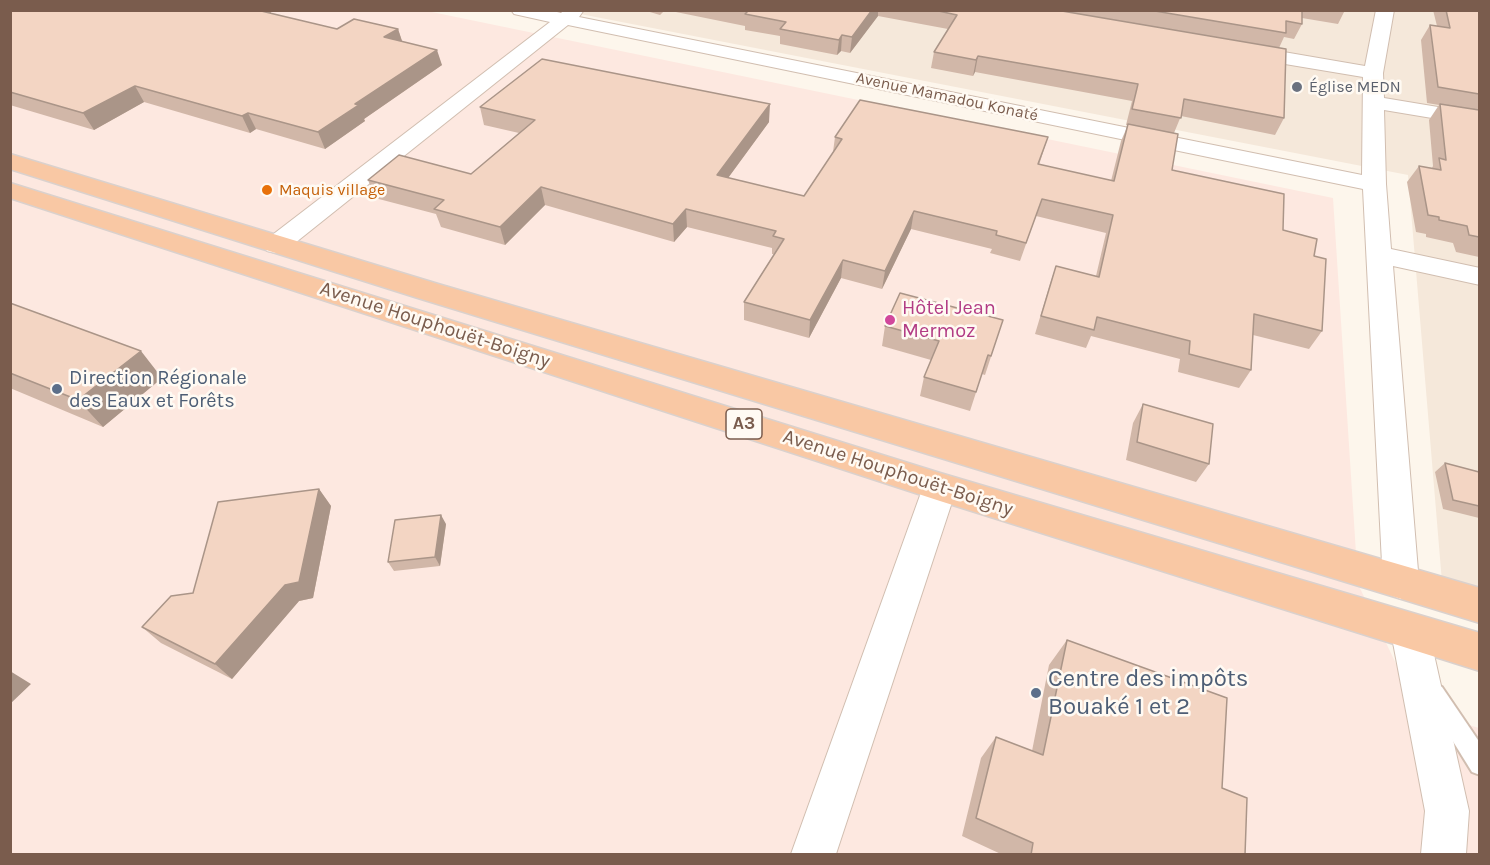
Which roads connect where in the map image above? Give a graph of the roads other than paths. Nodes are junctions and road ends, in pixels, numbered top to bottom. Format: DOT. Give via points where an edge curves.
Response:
graph roads {
  1 [pos="520,10"];
  2 [pos="1385,10"];
  3 [pos="571,15"];
  4 [pos="1222,48"];
  5 [pos="1373,73"];
  6 [pos="1373,102"];
  7 [pos="1479,120"];
  8 [pos="10,161"];
  9 [pos="1374,184"];
  10 [pos="10,190"];
  11 [pos="276,245"];
  12 [pos="1380,255"];
  13 [pos="1479,277"];
  14 [pos="940,487"];
  15 [pos="1401,582"];
  16 [pos="1479,606"];
  17 [pos="1414,648"];
  18 [pos="1479,652"];
  19 [pos="1479,764"];
  20 [pos="813,855"];
  21 [pos="1444,855"];
  1 -- 3 [label="street, Avenue Mamadou Konaté"];
  2 -- 5 [label="street"];
  3 -- 9 [label="street, Avenue Mamadou Konaté"];
  3 -- 11 [label="street"];
  4 -- 5 [label="street"];
  5 -- 6 [label="street"];
  6 -- 7 [label="street"];
  6 -- 9 [label="street"];
  8 -- 11 [label="highway, Avenue Houphouët-Boigny / A3"];
  9 -- 12 [label="street"];
  10 -- 14 [label="highway, Avenue Houphouët-Boigny / A3"];
  11 -- 15 [label="highway, Avenue Houphouët-Boigny / A3"];
  12 -- 13 [label="street"];
  12 -- 15 [label="street"];
  14 -- 17 [label="highway, Avenue Houphouët-Boigny / A3"];
  14 -- 20 [label="street"];
  15 -- 16 [label="highway, Avenue Houphouët-Boigny / A3"];
  17 -- 18 [label="highway, Avenue Houphouët-Boigny / A3"];
  17 -- 19 [label="lane"];
  17 -- 21 [label="street" via="1447,811"];
}
